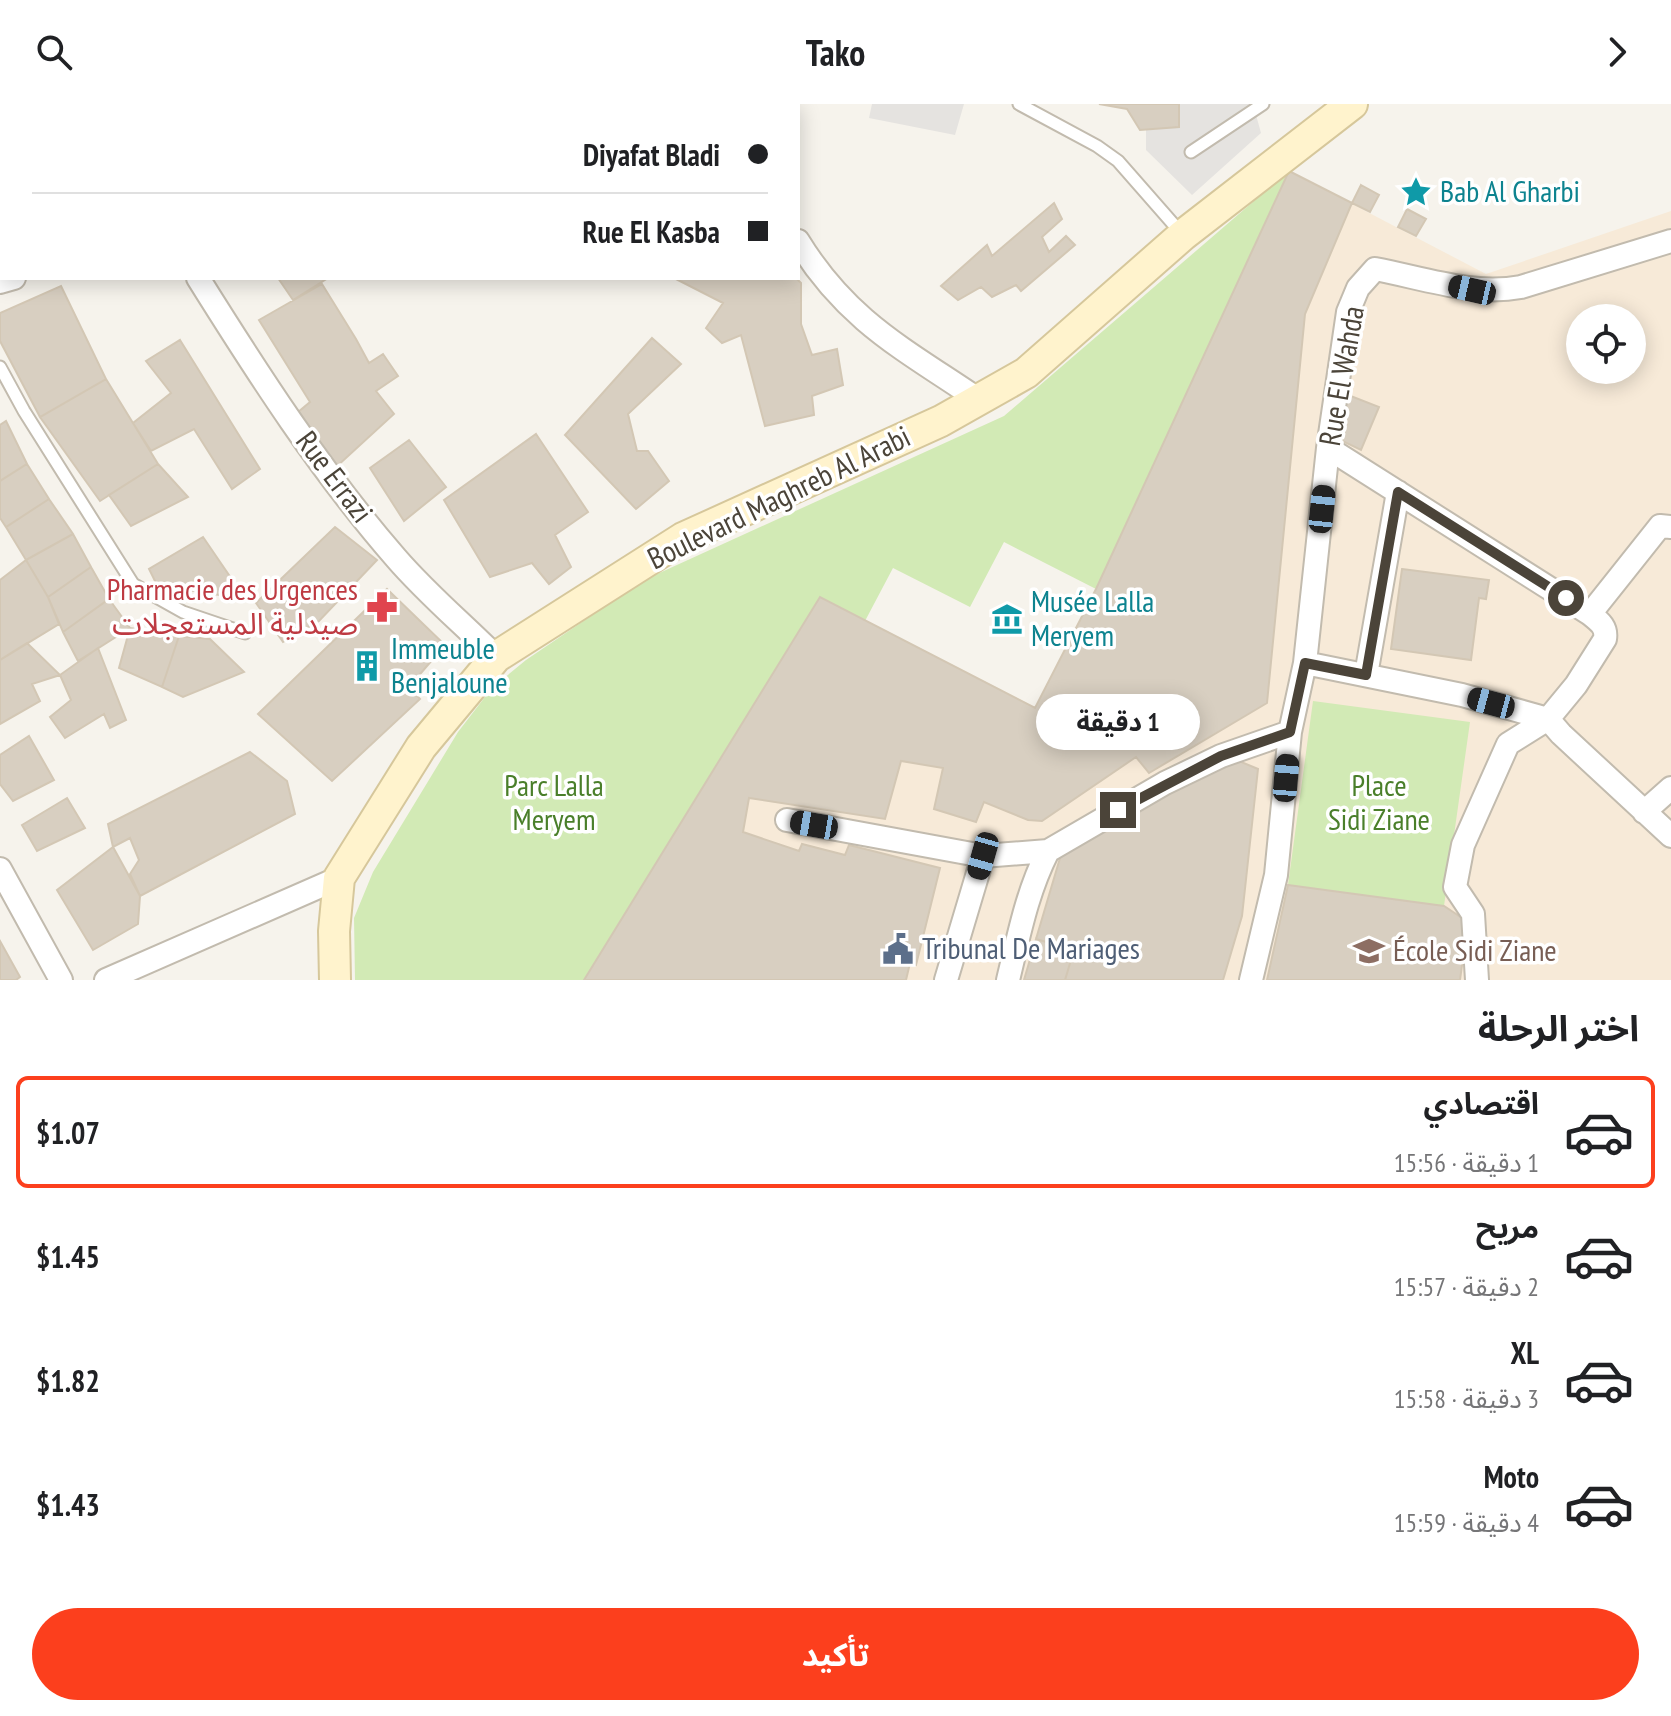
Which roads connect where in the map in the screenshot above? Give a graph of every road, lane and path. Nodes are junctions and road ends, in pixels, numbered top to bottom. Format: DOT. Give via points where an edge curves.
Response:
graph roads {
  1 [pos="1019,104"];
  2 [pos="1263,104"];
  3 [pos="1352,104"];
  4 [pos="1191,152"];
  5 [pos="1183,235"];
  6 [pos="1671,241"];
  7 [pos="800,244"];
  8 [pos="199,280"];
  9 [pos="0,367"];
  10 [pos="979,400"];
  11 [pos="1328,448"];
  12 [pos="1398,492"];
  13 [pos="1671,527"];
  14 [pos="1590,614"];
  15 [pos="245,633"];
  16 [pos="496,657"];
  17 [pos="1305,663"];
  18 [pos="1366,675"];
  19 [pos="1548,719"];
  20 [pos="1290,732"];
  21 [pos="1671,788"];
  22 [pos="1644,812"];
  23 [pos="787,820"];
  24 [pos="1671,836"];
  25 [pos="1048,851"];
  26 [pos="983,856"];
  27 [pos="0,869"];
  28 [pos="339,878"];
  29 [pos="61,980"];
  30 [pos="106,980"];
  31 [pos="335,980"];
  32 [pos="946,980"];
  33 [pos="1008,980"];
  34 [pos="1251,980"];
  35 [pos="1477,980"];
  1 -- 5 [label="lane" via="1118,161"];
  2 -- 4 [label="lane"];
  3 -- 5 [label="main road, Boulevard Maghreb Al Arabi"];
  5 -- 10 [label="main road, Boulevard Maghreb Al Arabi" via="1026,373"];
  6 -- 11 [label="street, Rue El Wahda" via="1501,290 1472,290 1375,269 1358,288 1348,312"];
  7 -- 10 [label="street" via="860,319"];
  8 -- 16 [label="street, Rue Errazi" via="342,492 397,559"];
  9 -- 15 [label="lane" via="133,584 183,612"];
  10 -- 16 [label="main road, Boulevard Maghreb Al Arabi" via="683,538"];
  11 -- 12 [label="street"];
  11 -- 17 [label="street, Rue El Wahda"];
  12 -- 14 [label="street"];
  12 -- 18 [label="street"];
  13 -- 14 [label="street" via="1660,526"];
  14 -- 19 [label="street" via="1602,624 1605,639"];
  16 -- 28 [label="main road, Boulevard Maghreb Al Arabi" via="421,747"];
  17 -- 18 [label="street"];
  17 -- 20 [label="street, Rue El Wahda"];
  18 -- 19 [label="street"];
  19 -- 22 [label="street"];
  19 -- 35 [label="street" via="1508,744 1463,845 1455,887 1473,914"];
  20 -- 25 [label="street" via="1165,783"];
  20 -- 34 [label="street, Rue El Wahda" via="1276,875"];
  21 -- 22 [label="street"];
  22 -- 24 [label="street"];
  23 -- 26 [label="street"];
  25 -- 26 [label="street"];
  25 -- 33 [label="street" via="1033,883"];
  26 -- 32 [label="street"];
  27 -- 29 [label="street"];
  28 -- 30 [label="street"];
  28 -- 31 [label="main road, Boulevard Maghreb Al Arabi"];
}
